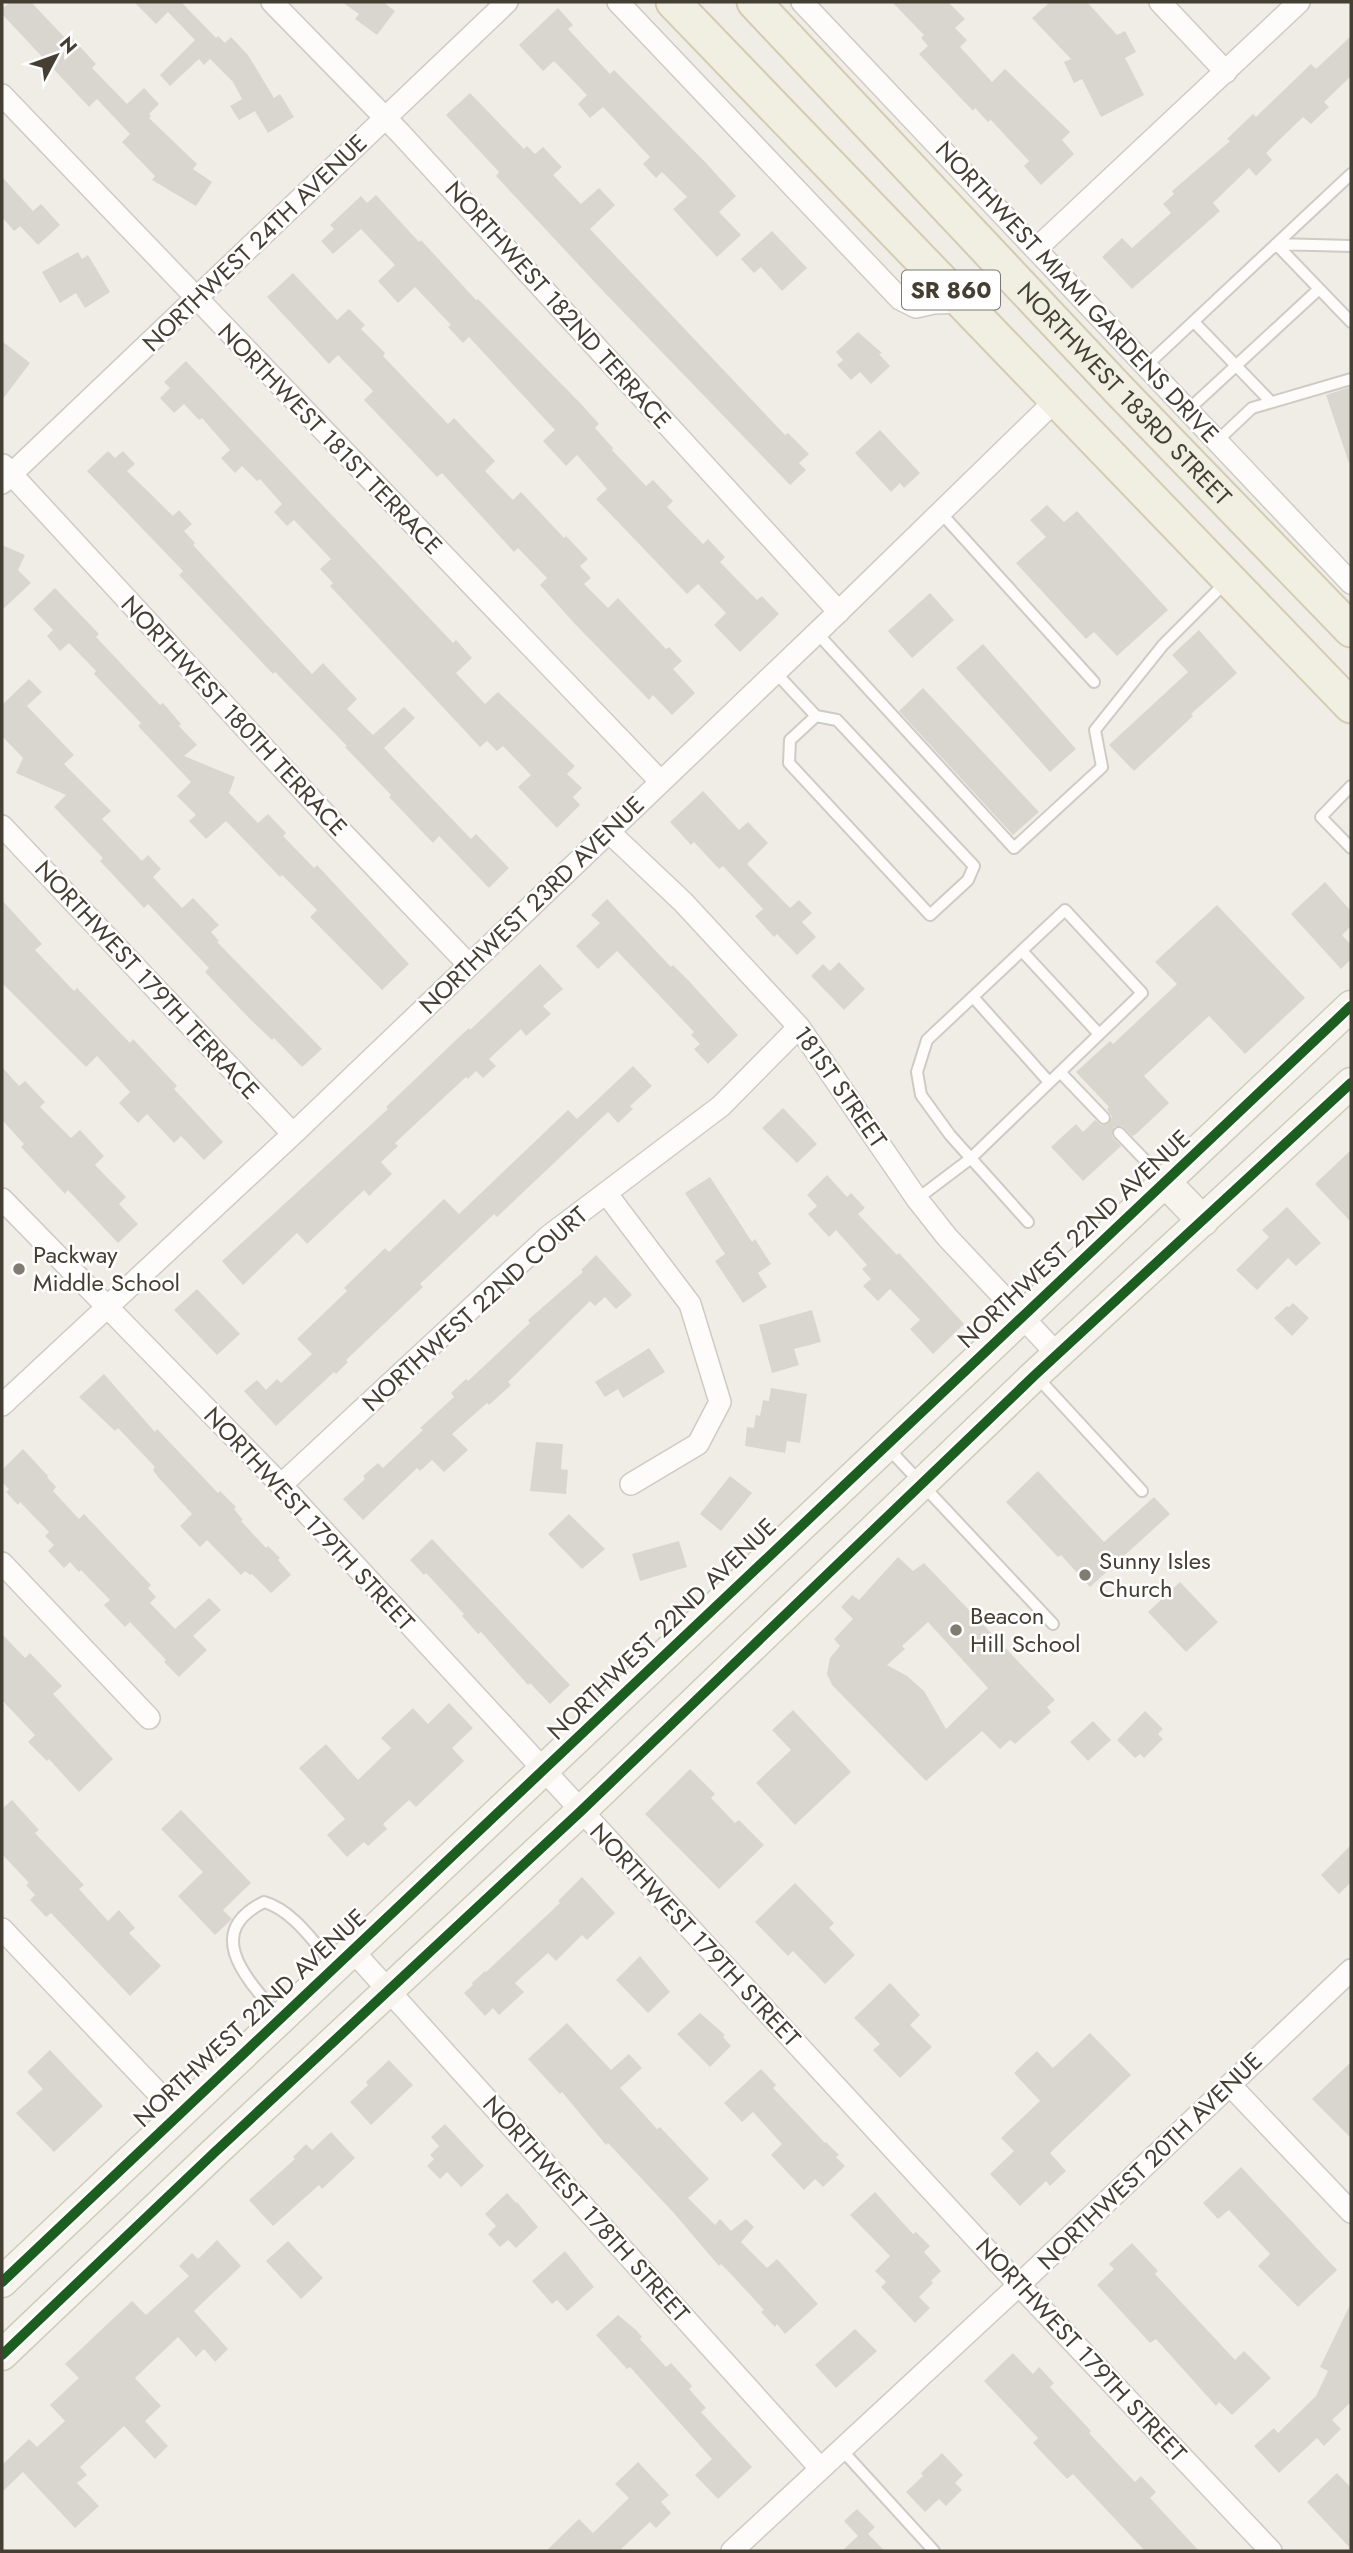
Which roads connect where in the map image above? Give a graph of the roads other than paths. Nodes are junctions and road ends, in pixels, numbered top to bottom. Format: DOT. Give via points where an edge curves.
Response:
graph roads {
  1 [pos="272,2"];
  2 [pos="507,2"];
  3 [pos="618,2"];
  4 [pos="673,2"];
  5 [pos="754,2"];
  6 [pos="802,2"];
  7 [pos="1160,2"];
  8 [pos="1299,2"];
  9 [pos="1226,72"];
  10 [pos="2,95"];
  11 [pos="386,117"];
  12 [pos="1351,174"];
  13 [pos="1276,244"];
  14 [pos="1351,246"];
  15 [pos="1036,249"];
  16 [pos="1319,289"];
  17 [pos="196,300"];
  18 [pos="963,302"];
  19 [pos="1194,321"];
  20 [pos="1351,322"];
  21 [pos="1146,366"];
  22 [pos="1236,366"];
  23 [pos="1351,379"];
  24 [pos="1057,399"];
  25 [pos="1271,402"];
  26 [pos="1188,410"];
  27 [pos="1217,441"];
  28 [pos="5,474"];
  29 [pos="941,513"];
  30 [pos="1230,579"];
  31 [pos="1351,583"];
  32 [pos="839,612"];
  33 [pos="1351,630"];
  34 [pos="817,633"];
  35 [pos="776,673"];
  36 [pos="1094,682"];
  37 [pos="1351,706"];
  38 [pos="816,716"];
  39 [pos="661,782"];
  40 [pos="1351,786"];
  41 [pos="1342,795"];
  42 [pos="1351,805"];
  43 [pos="2,826"];
  44 [pos="609,832"];
  45 [pos="1351,848"];
  46 [pos="1022,951"];
  47 [pos="469,965"];
  48 [pos="973,997"];
  49 [pos="1351,1006"];
  50 [pos="799,1027"];
  51 [pos="1099,1034"];
  52 [pos="1060,1072"];
  53 [pos="1049,1082"];
  54 [pos="1351,1083"];
  55 [pos="1104,1118"];
  56 [pos="1119,1133"];
  57 [pos="293,1134"];
  58 [pos="970,1159"];
  59 [pos="1167,1183"];
  60 [pos="606,1193"];
  61 [pos="2,1199"];
  62 [pos="917,1199"];
  63 [pos="1203,1221"];
  64 [pos="1028,1222"];
  65 [pos="106,1306"];
  66 [pos="1022,1316"];
  67 [pos="1058,1355"];
  68 [pos="1035,1375"];
  69 [pos="2,1405"];
  70 [pos="885,1446"];
  71 [pos="921,1483"];
  72 [pos="631,1484"];
  73 [pos="281,1485"];
  74 [pos="1142,1491"];
  75 [pos="2,1563"];
  76 [pos="1054,1625"];
  77 [pos="149,1718"];
  78 [pos="543,1772"];
  79 [pos="581,1811"];
  80 [pos="2,1929"];
  81 [pos="344,1958"];
  82 [pos="1351,1970"];
  83 [pos="389,1990"];
  84 [pos="280,2018"];
  85 [pos="1230,2085"];
  86 [pos="178,2114"];
  87 [pos="1351,2212"];
  88 [pos="2,2282"];
  89 [pos="1019,2285"];
  90 [pos="2,2356"];
  91 [pos="841,2449"];
  92 [pos="820,2468"];
  93 [pos="732,2551"];
  94 [pos="934,2551"];
  95 [pos="1271,2551"];
  1 -- 11 [label="street, NORTHWEST 182ND TERRACE"];
  2 -- 11 [label="street, NORTHWEST 24TH AVENUE"];
  3 -- 18 [label="street" via="900,299 916,306"];
  4 -- 18 [label="main road, NORTHWEST 183RD STREET / SR 860"];
  5 -- 33 [label="main road, NORTHWEST 183RD STREET / SR 860"];
  6 -- 15 [label="street, NORTHWEST MIAMI GARDENS DRIVE"];
  7 -- 9 [label="street"];
  8 -- 9 [label="street"];
  9 -- 15 [label="street"];
  10 -- 17 [label="street, NORTHWEST 181ST TERRACE"];
  11 -- 17 [label="street, NORTHWEST 24TH AVENUE"];
  11 -- 32 [label="street, NORTHWEST 182ND TERRACE"];
  12 -- 13 [label="lane"];
  13 -- 14 [label="lane"];
  13 -- 16 [label="lane"];
  13 -- 19 [label="lane"];
  15 -- 21 [label="street, NORTHWEST MIAMI GARDENS DRIVE"];
  16 -- 20 [label="lane"];
  16 -- 22 [label="lane"];
  17 -- 28 [label="street, NORTHWEST 24TH AVENUE"];
  17 -- 39 [label="street, NORTHWEST 181ST TERRACE"];
  18 -- 24 [label="main road, NORTHWEST 183RD STREET / SR 860"];
  19 -- 21 [label="lane"];
  19 -- 22 [label="lane"];
  21 -- 26 [label="street, NORTHWEST MIAMI GARDENS DRIVE"];
  22 -- 25 [label="lane"];
  22 -- 26 [label="lane"];
  23 -- 25 [label="lane"];
  24 -- 29 [label="street, NORTHWEST 23RD AVENUE"];
  24 -- 30 [label="main road, NORTHWEST 183RD STREET / SR 860"];
  25 -- 27 [label="lane" via="1252,408"];
  26 -- 27 [label="street, NORTHWEST MIAMI GARDENS DRIVE"];
  27 -- 31 [label="street, NORTHWEST MIAMI GARDENS DRIVE"];
  28 -- 47 [label="street, NORTHWEST 180TH TERRACE"];
  29 -- 32 [label="street, NORTHWEST 23RD AVENUE"];
  29 -- 36 [label="lane"];
  30 -- 34 [label="lane" via="1163,645 1095,730 1102,767 1014,848"];
  30 -- 37 [label="main road, NORTHWEST 183RD STREET / SR 860"];
  32 -- 34 [label="street, NORTHWEST 23RD AVENUE"];
  34 -- 35 [label="street, NORTHWEST 23RD AVENUE"];
  35 -- 38 [label="lane"];
  35 -- 39 [label="street, NORTHWEST 23RD AVENUE"];
  38 -- 38 [label="lane" via="837,720 974,866 968,880 930,915 789,763 790,740"];
  39 -- 44 [label="street, NORTHWEST 23RD AVENUE"];
  40 -- 41 [label="lane"];
  41 -- 42 [label="lane"];
  41 -- 45 [label="lane" via="1321,817"];
  43 -- 57 [label="street, NORTHWEST 179TH TERRACE"];
  44 -- 47 [label="street, NORTHWEST 23RD AVENUE"];
  44 -- 50 [label="street, 181ST STREET" via="683,902"];
  46 -- 48 [label="lane"];
  46 -- 51 [label="lane"];
  46 -- 51 [label="lane" via="1065,910 1082,928 1142,993"];
  47 -- 57 [label="street, NORTHWEST 23RD AVENUE"];
  48 -- 53 [label="lane"];
  48 -- 58 [label="lane" via="927,1040 916,1072 922,1095"];
  49 -- 59 [label="main road, NORTHWEST 22ND AVENUE"];
  50 -- 60 [label="street, NORTHWEST 22ND COURT" via="720,1106"];
  50 -- 62 [label="street, 181ST STREET"];
  51 -- 52 [label="lane"];
  52 -- 53 [label="lane"];
  52 -- 55 [label="lane"];
  53 -- 58 [label="lane"];
  54 -- 63 [label="main road"];
  56 -- 59 [label="lane"];
  57 -- 65 [label="street, NORTHWEST 23RD AVENUE"];
  58 -- 62 [label="lane"];
  58 -- 64 [label="lane"];
  59 -- 63 [label="main road"];
  59 -- 66 [label="main road, NORTHWEST 22ND AVENUE"];
  60 -- 72 [label="street" via="690,1304 720,1402 698,1444"];
  60 -- 73 [label="street, NORTHWEST 22ND COURT" via="549,1236"];
  61 -- 65 [label="street, NORTHWEST 179TH STREET"];
  62 -- 66 [label="street, 181ST STREET"];
  63 -- 67 [label="main road"];
  65 -- 69 [label="street, NORTHWEST 23RD AVENUE"];
  65 -- 73 [label="street, NORTHWEST 179TH STREET"];
  66 -- 67 [label="street, 181ST STREET"];
  66 -- 70 [label="main road, NORTHWEST 22ND AVENUE"];
  67 -- 68 [label="main road"];
  68 -- 71 [label="main road"];
  68 -- 74 [label="lane"];
  70 -- 71 [label="lane"];
  70 -- 78 [label="main road, NORTHWEST 22ND AVENUE"];
  71 -- 76 [label="lane"];
  71 -- 79 [label="main road"];
  73 -- 78 [label="street, NORTHWEST 179TH STREET"];
  75 -- 77 [label="street"];
  78 -- 79 [label="street, NORTHWEST 179TH STREET"];
  78 -- 81 [label="main road, NORTHWEST 22ND AVENUE"];
  79 -- 83 [label="main road"];
  79 -- 89 [label="street, NORTHWEST 179TH STREET"];
  80 -- 86 [label="street"];
  81 -- 83 [label="street, NORTHWEST 178TH STREET"];
  81 -- 84 [label="main road, NORTHWEST 22ND AVENUE"];
  81 -- 84 [label="lane" via="275,1905 264,1902 249,1909 235,1926 231,1941 242,1973"];
  82 -- 85 [label="street, NORTHWEST 20TH AVENUE"];
  83 -- 90 [label="main road"];
  83 -- 92 [label="street, NORTHWEST 178TH STREET"];
  84 -- 86 [label="main road, NORTHWEST 22ND AVENUE"];
  85 -- 87 [label="street"];
  85 -- 89 [label="street, NORTHWEST 20TH AVENUE"];
  86 -- 88 [label="main road, NORTHWEST 22ND AVENUE"];
  89 -- 91 [label="street, NORTHWEST 20TH AVENUE"];
  89 -- 95 [label="street, NORTHWEST 179TH STREET"];
  91 -- 92 [label="street, NORTHWEST 20TH AVENUE"];
  91 -- 94 [label="lane"];
  92 -- 93 [label="street, NORTHWEST 20TH AVENUE"];
}
